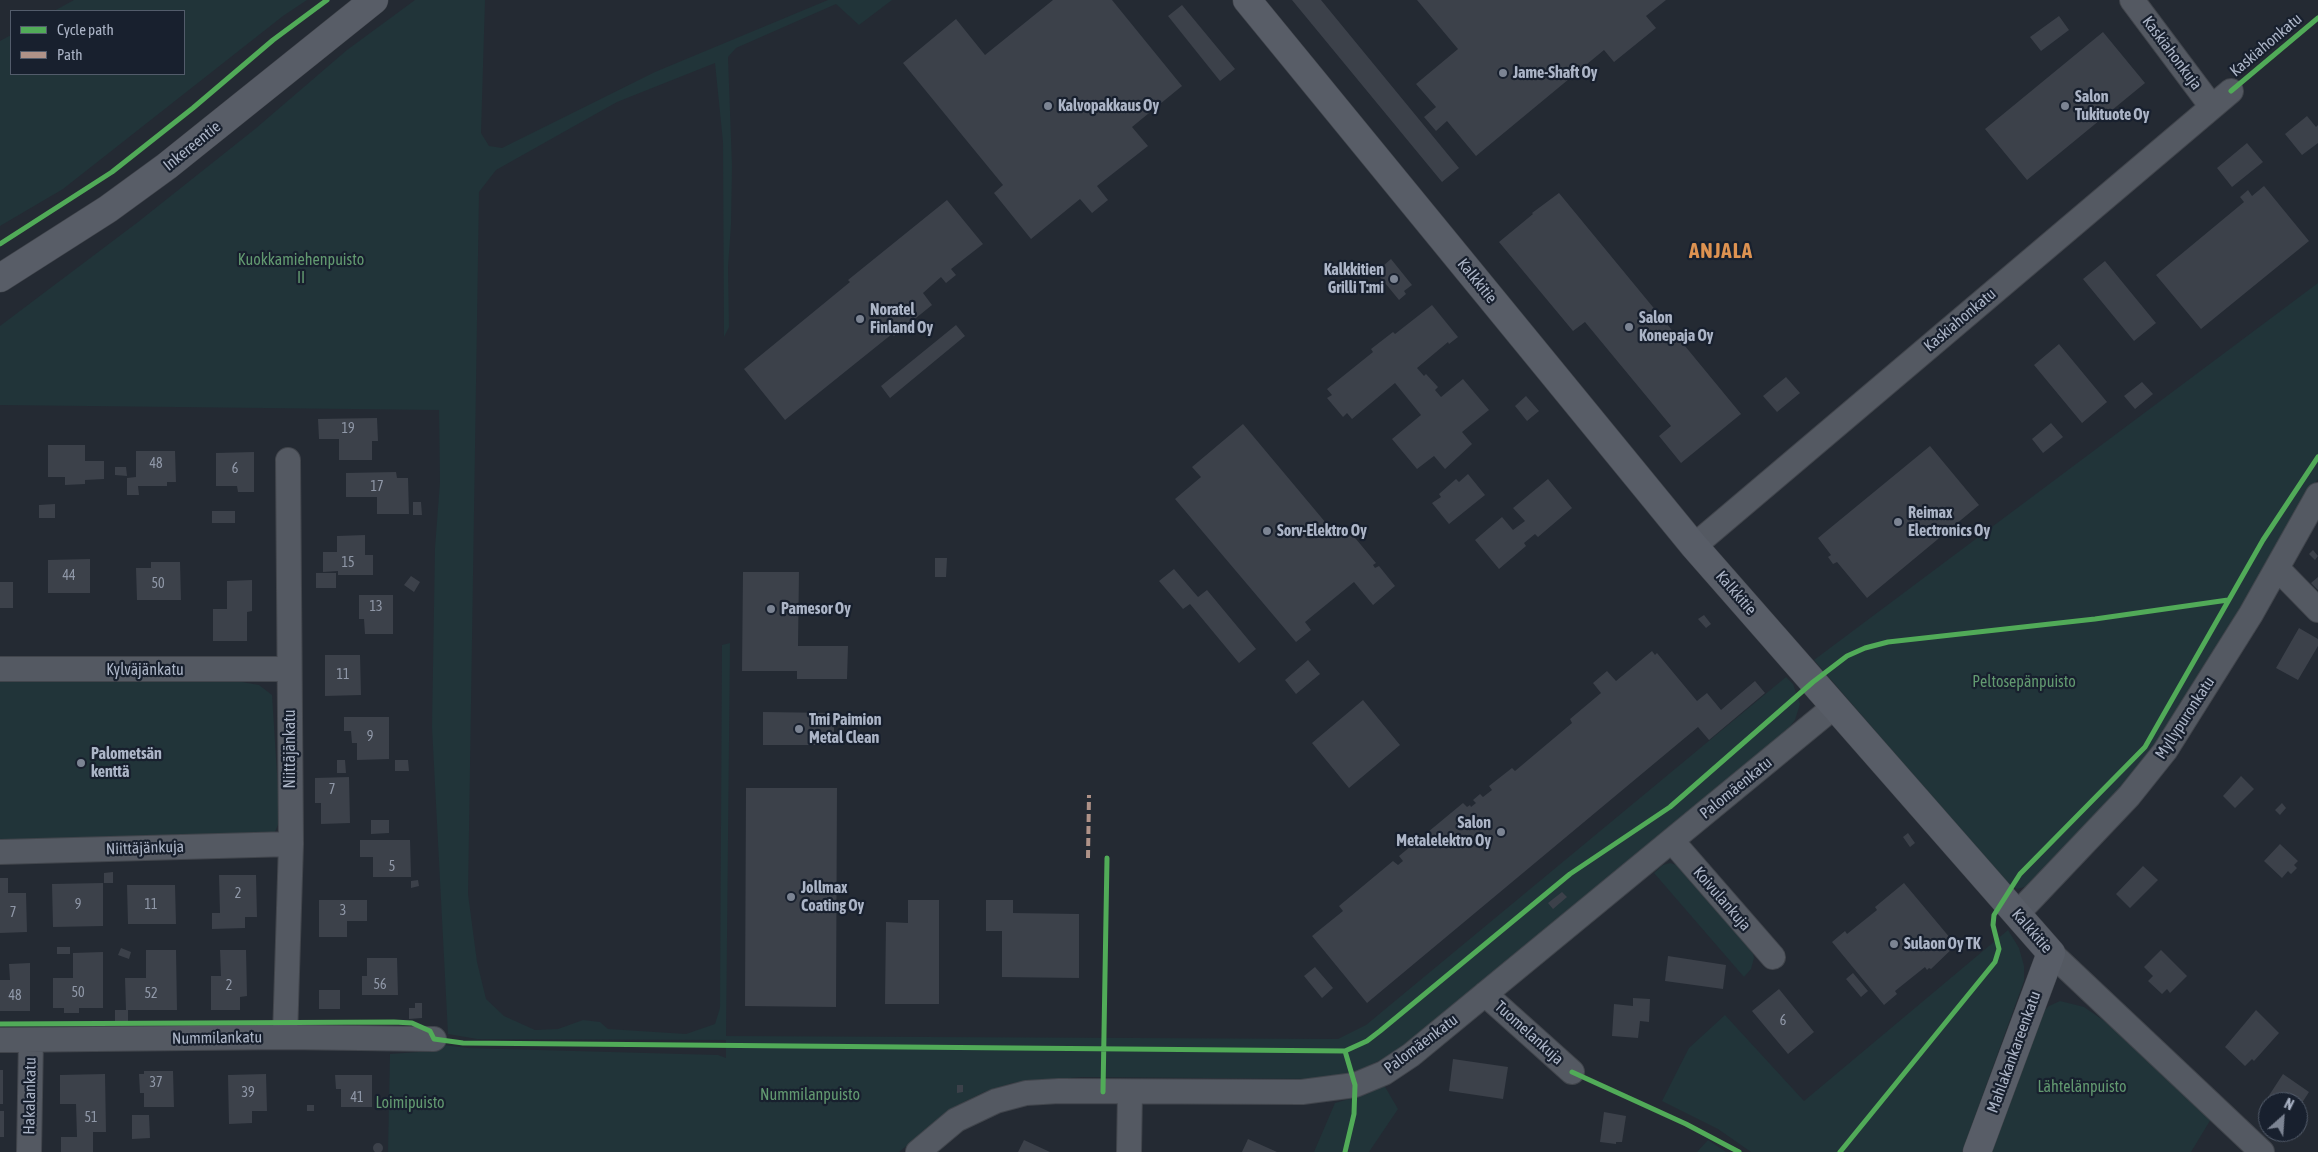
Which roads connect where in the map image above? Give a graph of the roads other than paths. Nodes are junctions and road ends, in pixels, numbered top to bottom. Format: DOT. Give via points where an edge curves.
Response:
graph roads {
  1 [pos="374,0"];
  2 [pos="1247,0"];
  3 [pos="2132,0"];
  4 [pos="2231,91"];
  5 [pos="2212,107"];
  6 [pos="0,278"];
  7 [pos="288,460"];
  8 [pos="2318,495"];
  9 [pos="1694,546"];
  10 [pos="2277,568"];
  11 [pos="2318,610"];
  12 [pos="289,669"];
  13 [pos="0,670"];
  14 [pos="1835,706"];
  15 [pos="1672,841"];
  16 [pos="290,844"];
  17 [pos="0,852"];
  18 [pos="2017,914"];
  19 [pos="2051,953"];
  20 [pos="1773,957"];
  21 [pos="1485,994"];
  22 [pos="285,1038"];
  23 [pos="434,1039"];
  24 [pos="0,1040"];
  25 [pos="31,1040"];
  26 [pos="1572,1072"];
  27 [pos="1130,1092"];
  28 [pos="30,1152"];
  29 [pos="918,1152"];
  30 [pos="1129,1152"];
  31 [pos="1978,1152"];
  32 [pos="2262,1152"];
  1 -- 6 [label="street, Inkereentie" via="167,166 108,209"];
  2 -- 9 [label="street, Kalkkitie"];
  3 -- 5 [label="street, Kaskiahonkuja"];
  4 -- 5 [label="street, Kaskiahonkatu"];
  5 -- 9 [label="street, Kaskiahonkatu"];
  7 -- 12 [label="street, Niittäjänkatu"];
  8 -- 10 [label="street, Myllypuronkatu"];
  9 -- 14 [label="street, Kalkkitie"];
  10 -- 11 [label="street"];
  10 -- 18 [label="street, Myllypuronkatu" via="2165,751 2129,796"];
  12 -- 13 [label="street, Kylväjänkatu"];
  12 -- 16 [label="street, Niittäjänkatu"];
  14 -- 15 [label="street, Palomäenkatu"];
  14 -- 18 [label="street, Kalkkitie"];
  15 -- 20 [label="street, Koivulankuja"];
  15 -- 21 [label="street, Palomäenkatu"];
  16 -- 17 [label="street, Niittäjänkuja"];
  16 -- 22 [label="street, Niittäjänkatu"];
  18 -- 19 [label="street, Kalkkitie"];
  19 -- 31 [label="street, Mahlakankareenkatu"];
  19 -- 32 [label="street, Kalkkitie"];
  21 -- 26 [label="street, Tuomelankuja"];
  21 -- 27 [label="street, Palomäenkatu" via="1411,1055 1355,1085 1302,1092"];
  22 -- 23 [label="street, Nummilankatu"];
  22 -- 25 [label="street, Nummilankatu"];
  24 -- 25 [label="street, Nummilankatu"];
  25 -- 28 [label="street, Hakalankatu"];
  27 -- 29 [label="street, Palomäenkatu" via="1026,1094 996,1101 956,1120"];
  27 -- 30 [label="street"];
}
